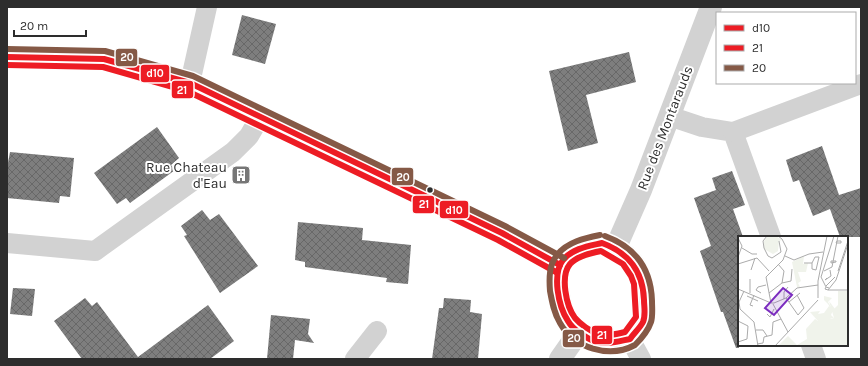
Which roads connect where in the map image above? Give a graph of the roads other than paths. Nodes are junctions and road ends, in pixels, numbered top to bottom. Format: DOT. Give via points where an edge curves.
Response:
graph roads {
  1 [pos="207,7"];
  2 [pos="711,7"];
  3 [pos="7,57"];
  4 [pos="190,83"];
  5 [pos="861,84"];
  6 [pos="669,116"];
  7 [pos="260,117"];
  8 [pos="733,132"];
  9 [pos="771,236"];
  10 [pos="7,243"];
  11 [pos="616,247"];
  12 [pos="560,265"];
  13 [pos="377,331"];
  14 [pos="579,332"];
  15 [pos="630,339"];
  16 [pos="811,346"];
  17 [pos="356,359"];
  18 [pos="560,359"];
  19 [pos="640,359"];
  20 [pos="816,359"];
  1 -- 4 [label="street"];
  2 -- 6 [label="street, Rue des Montarauds"];
  3 -- 4 [label="street" via="104,59"];
  4 -- 7 [label="street"];
  5 -- 8 [label="street"];
  6 -- 8 [label="street" via="702,127"];
  6 -- 11 [label="street, Rue des Montarauds"];
  7 -- 10 [label="street" via="249,136 233,152 95,251"];
  7 -- 12 [label="street" via="502,233"];
  8 -- 9 [label="street"];
  11 -- 12 [label="street" via="602,243 587,246 572,252"];
  11 -- 15 [label="street" via="628,257 642,277 644,320"];
  12 -- 14 [label="street" via="557,284 560,300 567,320"];
  13 -- 17 [label="street"];
  14 -- 15 [label="street" via="597,342 611,343"];
  14 -- 18 [label="street"];
  15 -- 19 [label="street"];
  16 -- 20 [label="street"];
}
